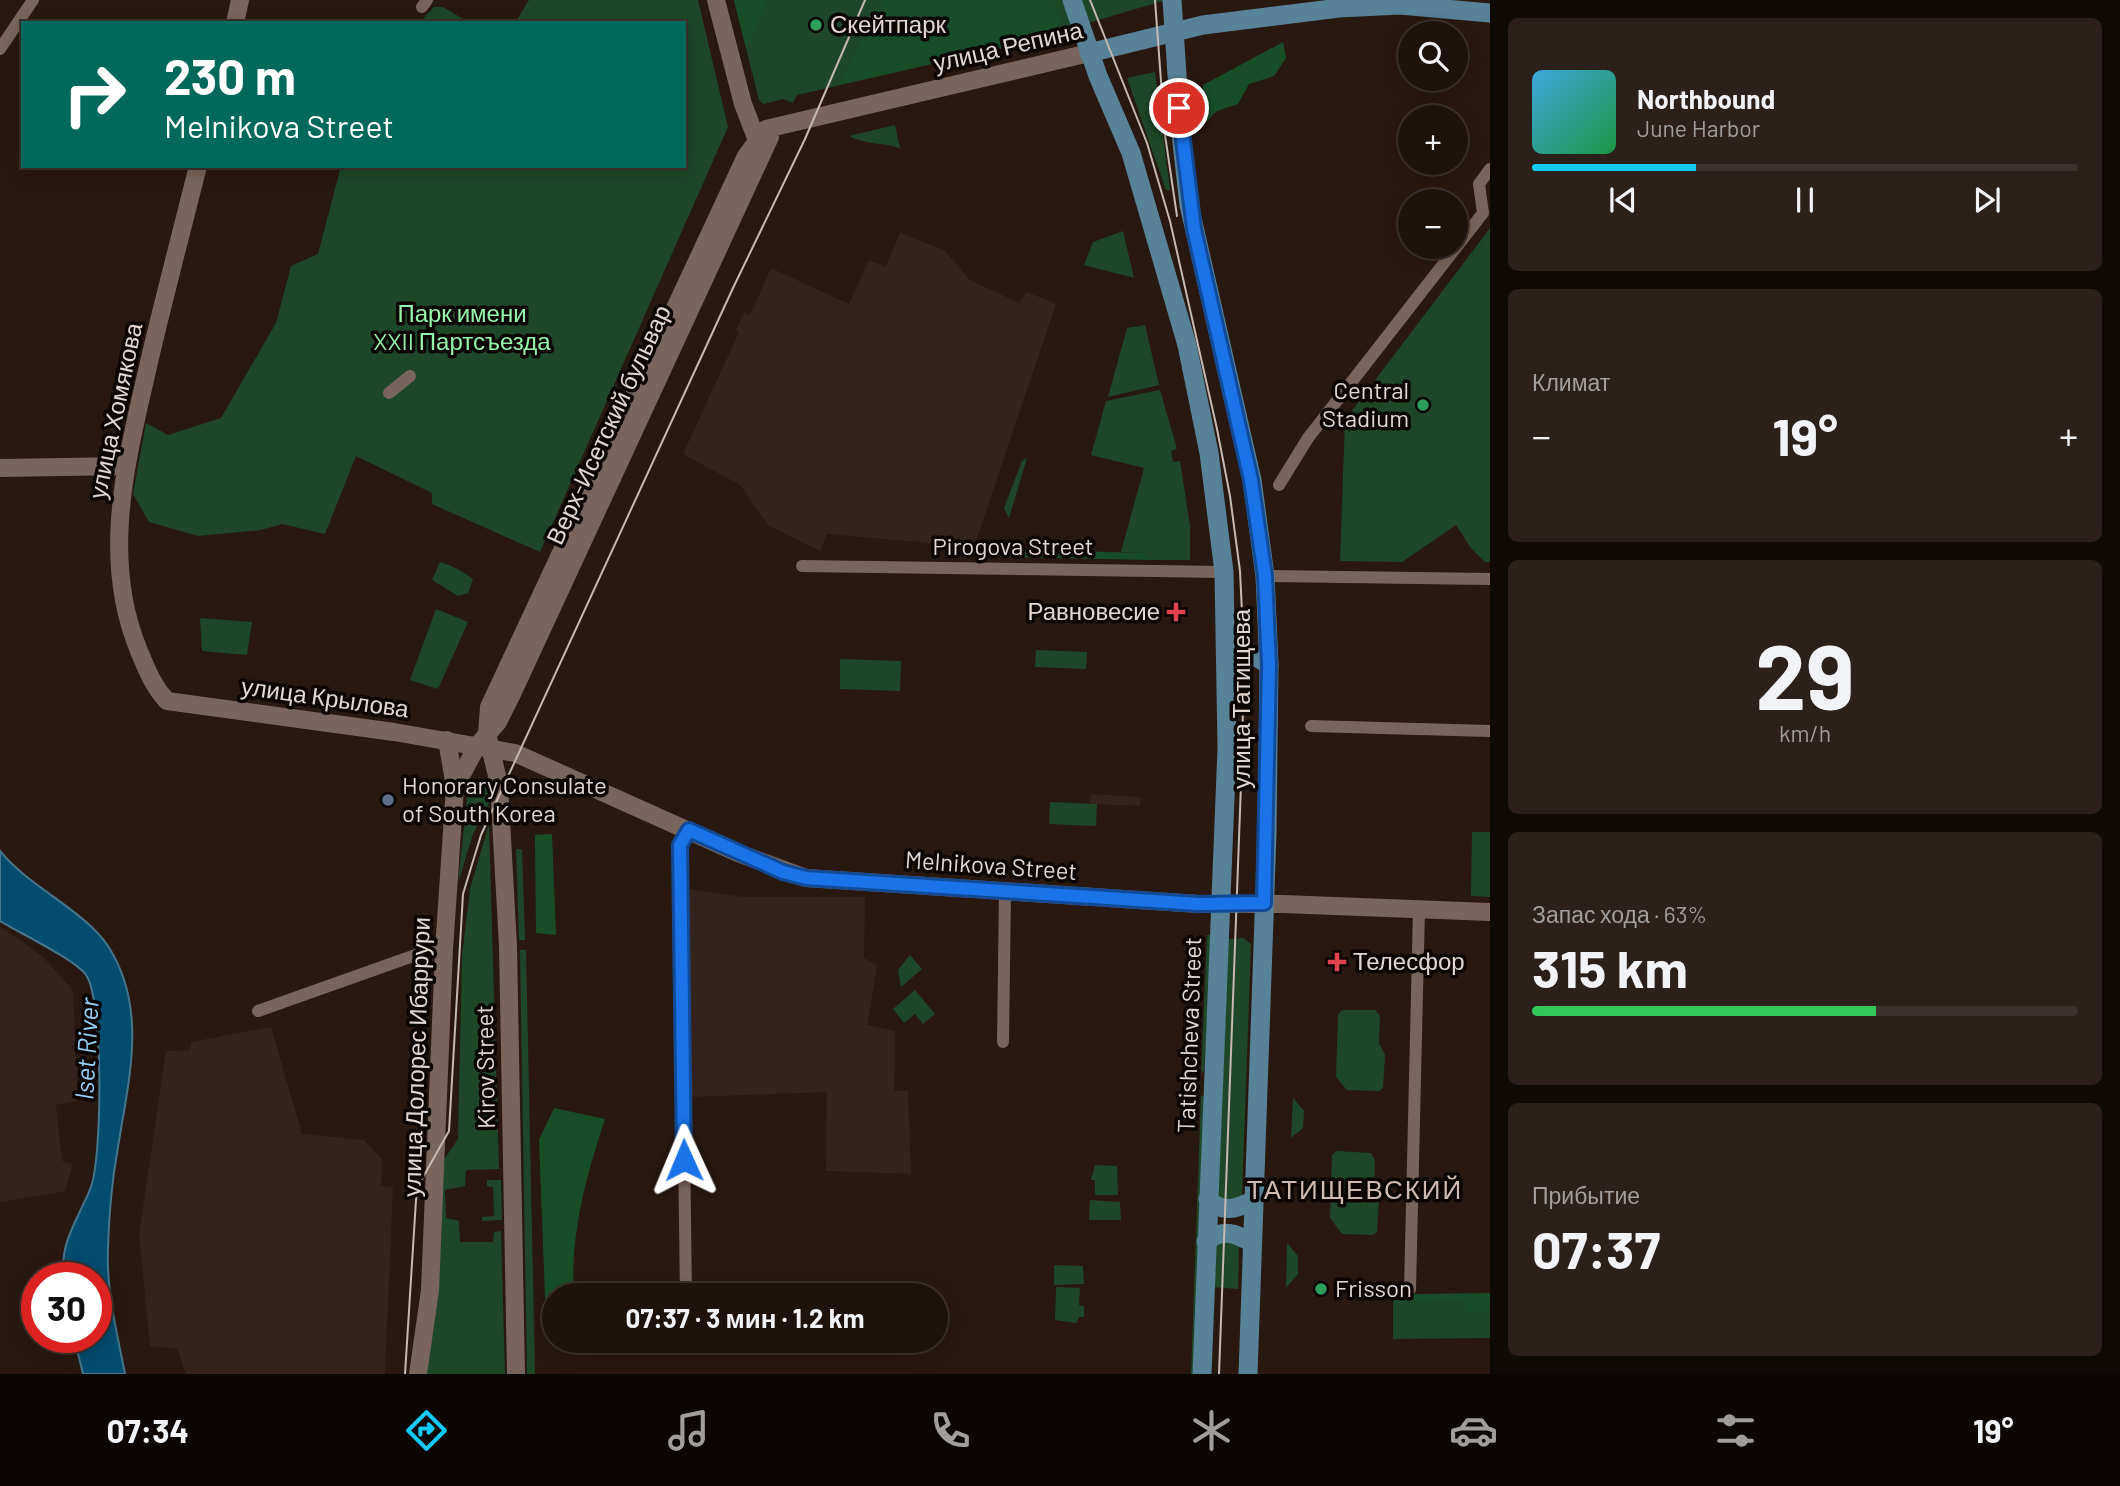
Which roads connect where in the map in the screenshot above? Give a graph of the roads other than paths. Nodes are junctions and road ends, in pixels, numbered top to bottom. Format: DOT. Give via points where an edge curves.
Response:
graph roads {
  1 [pos="33,0"];
  2 [pos="240,0"];
  3 [pos="716,0"];
  4 [pos="1072,0"];
  5 [pos="1172,0"];
  6 [pos="1325,0"];
  7 [pos="1486,6"];
  8 [pos="1277,17"];
  9 [pos="235,21"];
  10 [pos="1175,31"];
  11 [pos="0,49"];
  12 [pos="1089,53"];
  13 [pos="745,111"];
  14 [pos="783,124"];
  15 [pos="754,149"];
  16 [pos="198,168"];
  17 [pos="1490,169"];
  18 [pos="410,376"];
  19 [pos="390,393"];
  20 [pos="126,466"];
  21 [pos="0,468"];
  22 [pos="1279,485"];
  23 [pos="802,566"];
  24 [pos="1224,572"];
  25 [pos="1265,576"];
  26 [pos="1490,579"];
  27 [pos="1228,661"];
  28 [pos="1269,665"];
  29 [pos="167,701"];
  30 [pos="1311,726"];
  31 [pos="1490,731"];
  32 [pos="447,740"];
  33 [pos="492,747"];
  34 [pos="515,753"];
  35 [pos="458,781"];
  36 [pos="689,830"];
  37 [pos="1005,891"];
  38 [pos="1220,903"];
  39 [pos="1264,903"];
  40 [pos="1419,909"];
  41 [pos="1490,912"];
  42 [pos="444,950"];
  43 [pos="257,1011"];
  44 [pos="1003,1042"];
  45 [pos="1208,1199"];
  46 [pos="1254,1200"];
  47 [pos="1206,1242"];
  48 [pos="1252,1243"];
  49 [pos="686,1283"];
  50 [pos="1409,1289"];
  51 [pos="418,1374"];
  52 [pos="516,1374"];
  53 [pos="1202,1374"];
  54 [pos="1248,1374"];
  1 -- 11 [label="street"];
  2 -- 9 [label="main road"];
  3 -- 13 [label="main road"];
  4 -- 12 [label="main road, Tatishcheva Street"];
  5 -- 10 [label="main road, улица Татищева"];
  6 -- 8 [label="main road, улица Репина"];
  7 -- 8 [label="main road, улица Репина" via="1339,8"];
  8 -- 10 [label="main road, улица Репина"];
  10 -- 12 [label="main road, улица Репина"];
  10 -- 25 [label="main road, улица Татищева" via="1189,205 1251,480"];
  12 -- 14 [label="main road, улица Репина"];
  12 -- 24 [label="main road, Tatishcheva Street" via="1131,153 1187,345 1209,453"];
  13 -- 14 [label="main road" via="758,123"];
  13 -- 15 [label="main road"];
  14 -- 15 [label="main road, улица Репина" via="766,129"];
  15 -- 33 [label="main road"];
  16 -- 20 [label="main road, улица Хомякова"];
  17 -- 22 [label="street" via="1479,184 1483,213 1308,438"];
  18 -- 19 [label="street"];
  20 -- 21 [label="main road"];
  20 -- 29 [label="main road, улица Хомякова" via="119,516 121,592 127,622 155,689"];
  23 -- 24 [label="street, Pirogova Street"];
  24 -- 27 [label="main road, Tatishcheva Street"];
  25 -- 26 [label="street"];
  25 -- 28 [label="main road, улица Татищева"];
  27 -- 28 [label="main road" via="1252,654"];
  27 -- 38 [label="main road, Tatishcheva Street"];
  28 -- 39 [label="main road, улица Татищева"];
  29 -- 32 [label="main road, улица Крылова"];
  30 -- 31 [label="street"];
  32 -- 33 [label="main road, улица Крылова"];
  32 -- 33 [label="main road" via="470,738 481,725"];
  32 -- 35 [label="main road"];
  33 -- 34 [label="main road, Melnikova Street"];
  33 -- 34 [label="main road" via="504,757"];
  33 -- 34 [label="main road" via="500,741"];
  33 -- 35 [label="main road, улица Долорес Ибаррури"];
  33 -- 35 [label="main road" via="485,768 470,767"];
  33 -- 52 [label="main road, Kirov Street" via="508,946"];
  34 -- 36 [label="main road, Melnikova Street"];
  35 -- 42 [label="main road, улица Долорес Ибаррури"];
  36 -- 37 [label="main road, Melnikova Street" via="794,876"];
  36 -- 49 [label="street" via="680,845"];
  37 -- 38 [label="main road, Melnikova Street"];
  37 -- 44 [label="street"];
  38 -- 39 [label="main road, Melnikova Street"];
  38 -- 45 [label="main road, Tatishcheva Street"];
  39 -- 40 [label="main road, Melnikova Street"];
  39 -- 46 [label="main road, улица Татищева"];
  40 -- 41 [label="main road, Melnikova Street"];
  40 -- 50 [label="street"];
  42 -- 43 [label="street" via="427,951"];
  42 -- 51 [label="main road, улица Долорес Ибаррури" via="432,1266"];
  45 -- 46 [label="main road" via="1215,1207 1232,1209"];
  45 -- 47 [label="main road, Tatishcheva Street"];
  46 -- 48 [label="main road, улица Татищева"];
  47 -- 48 [label="main road" via="1224,1233"];
  47 -- 53 [label="main road, Tatishcheva Street"];
  48 -- 54 [label="main road, улица Татищева"];
}
